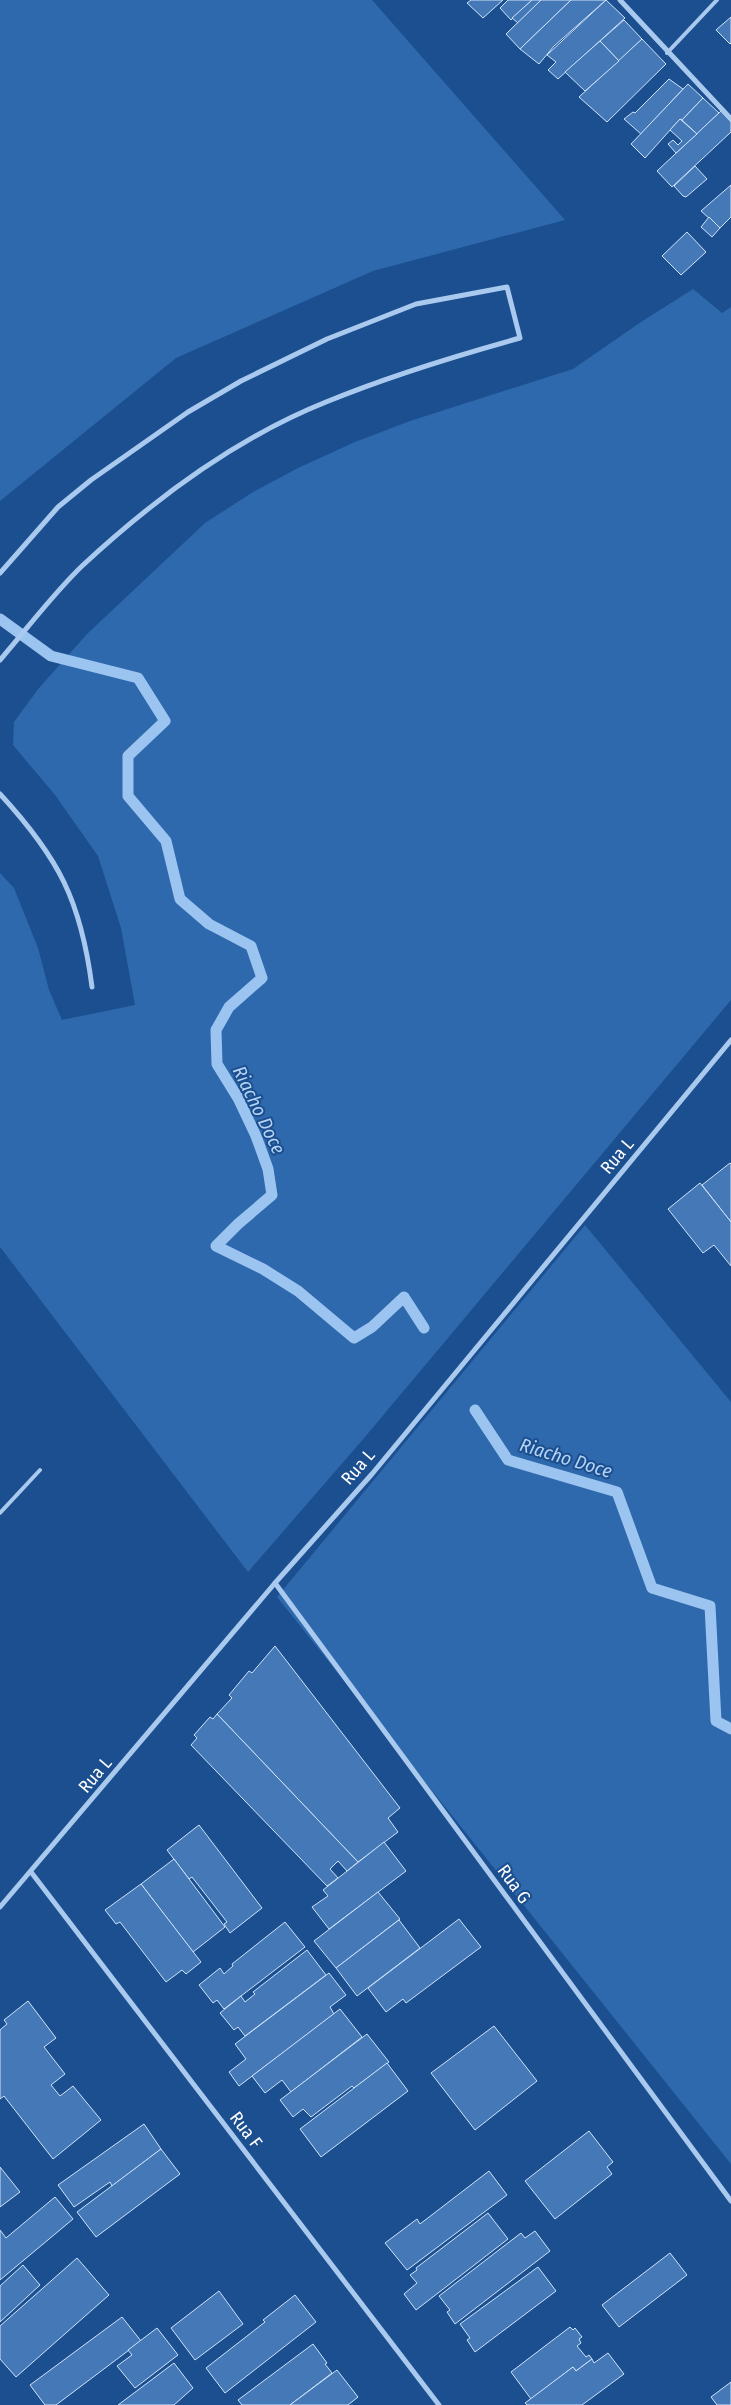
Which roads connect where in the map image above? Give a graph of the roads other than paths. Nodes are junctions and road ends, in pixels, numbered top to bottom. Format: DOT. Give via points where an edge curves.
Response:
graph roads {
  1 [pos="620,0"];
  2 [pos="717,0"];
  3 [pos="667,53"];
  4 [pos="731,119"];
  5 [pos="0,573"];
  6 [pos="0,660"];
  7 [pos="0,794"];
  8 [pos="92,987"];
  9 [pos="731,1040"];
  10 [pos="40,1470"];
  11 [pos="0,1513"];
  12 [pos="275,1583"];
  13 [pos="31,1872"];
  14 [pos="0,1907"];
  15 [pos="731,2201"];
  16 [pos="439,2405"];
  1 -- 3 [label="street"];
  2 -- 3 [label="lane"];
  3 -- 4 [label="street"];
  5 -- 6 [label="street" via="58,507 91,480 188,412 241,381 327,338 416,304 507,287 520,338 441,360 325,402 228,452 179,486 82,567"];
  7 -- 8 [label="street" via="34,833 70,893 87,951"];
  9 -- 12 [label="street, Rua L" via="372,1474"];
  10 -- 11 [label="lane"];
  12 -- 13 [label="street, Rua L"];
  12 -- 15 [label="street, Rua G"];
  13 -- 14 [label="street, Rua L"];
  13 -- 16 [label="street, Rua F"];
}
